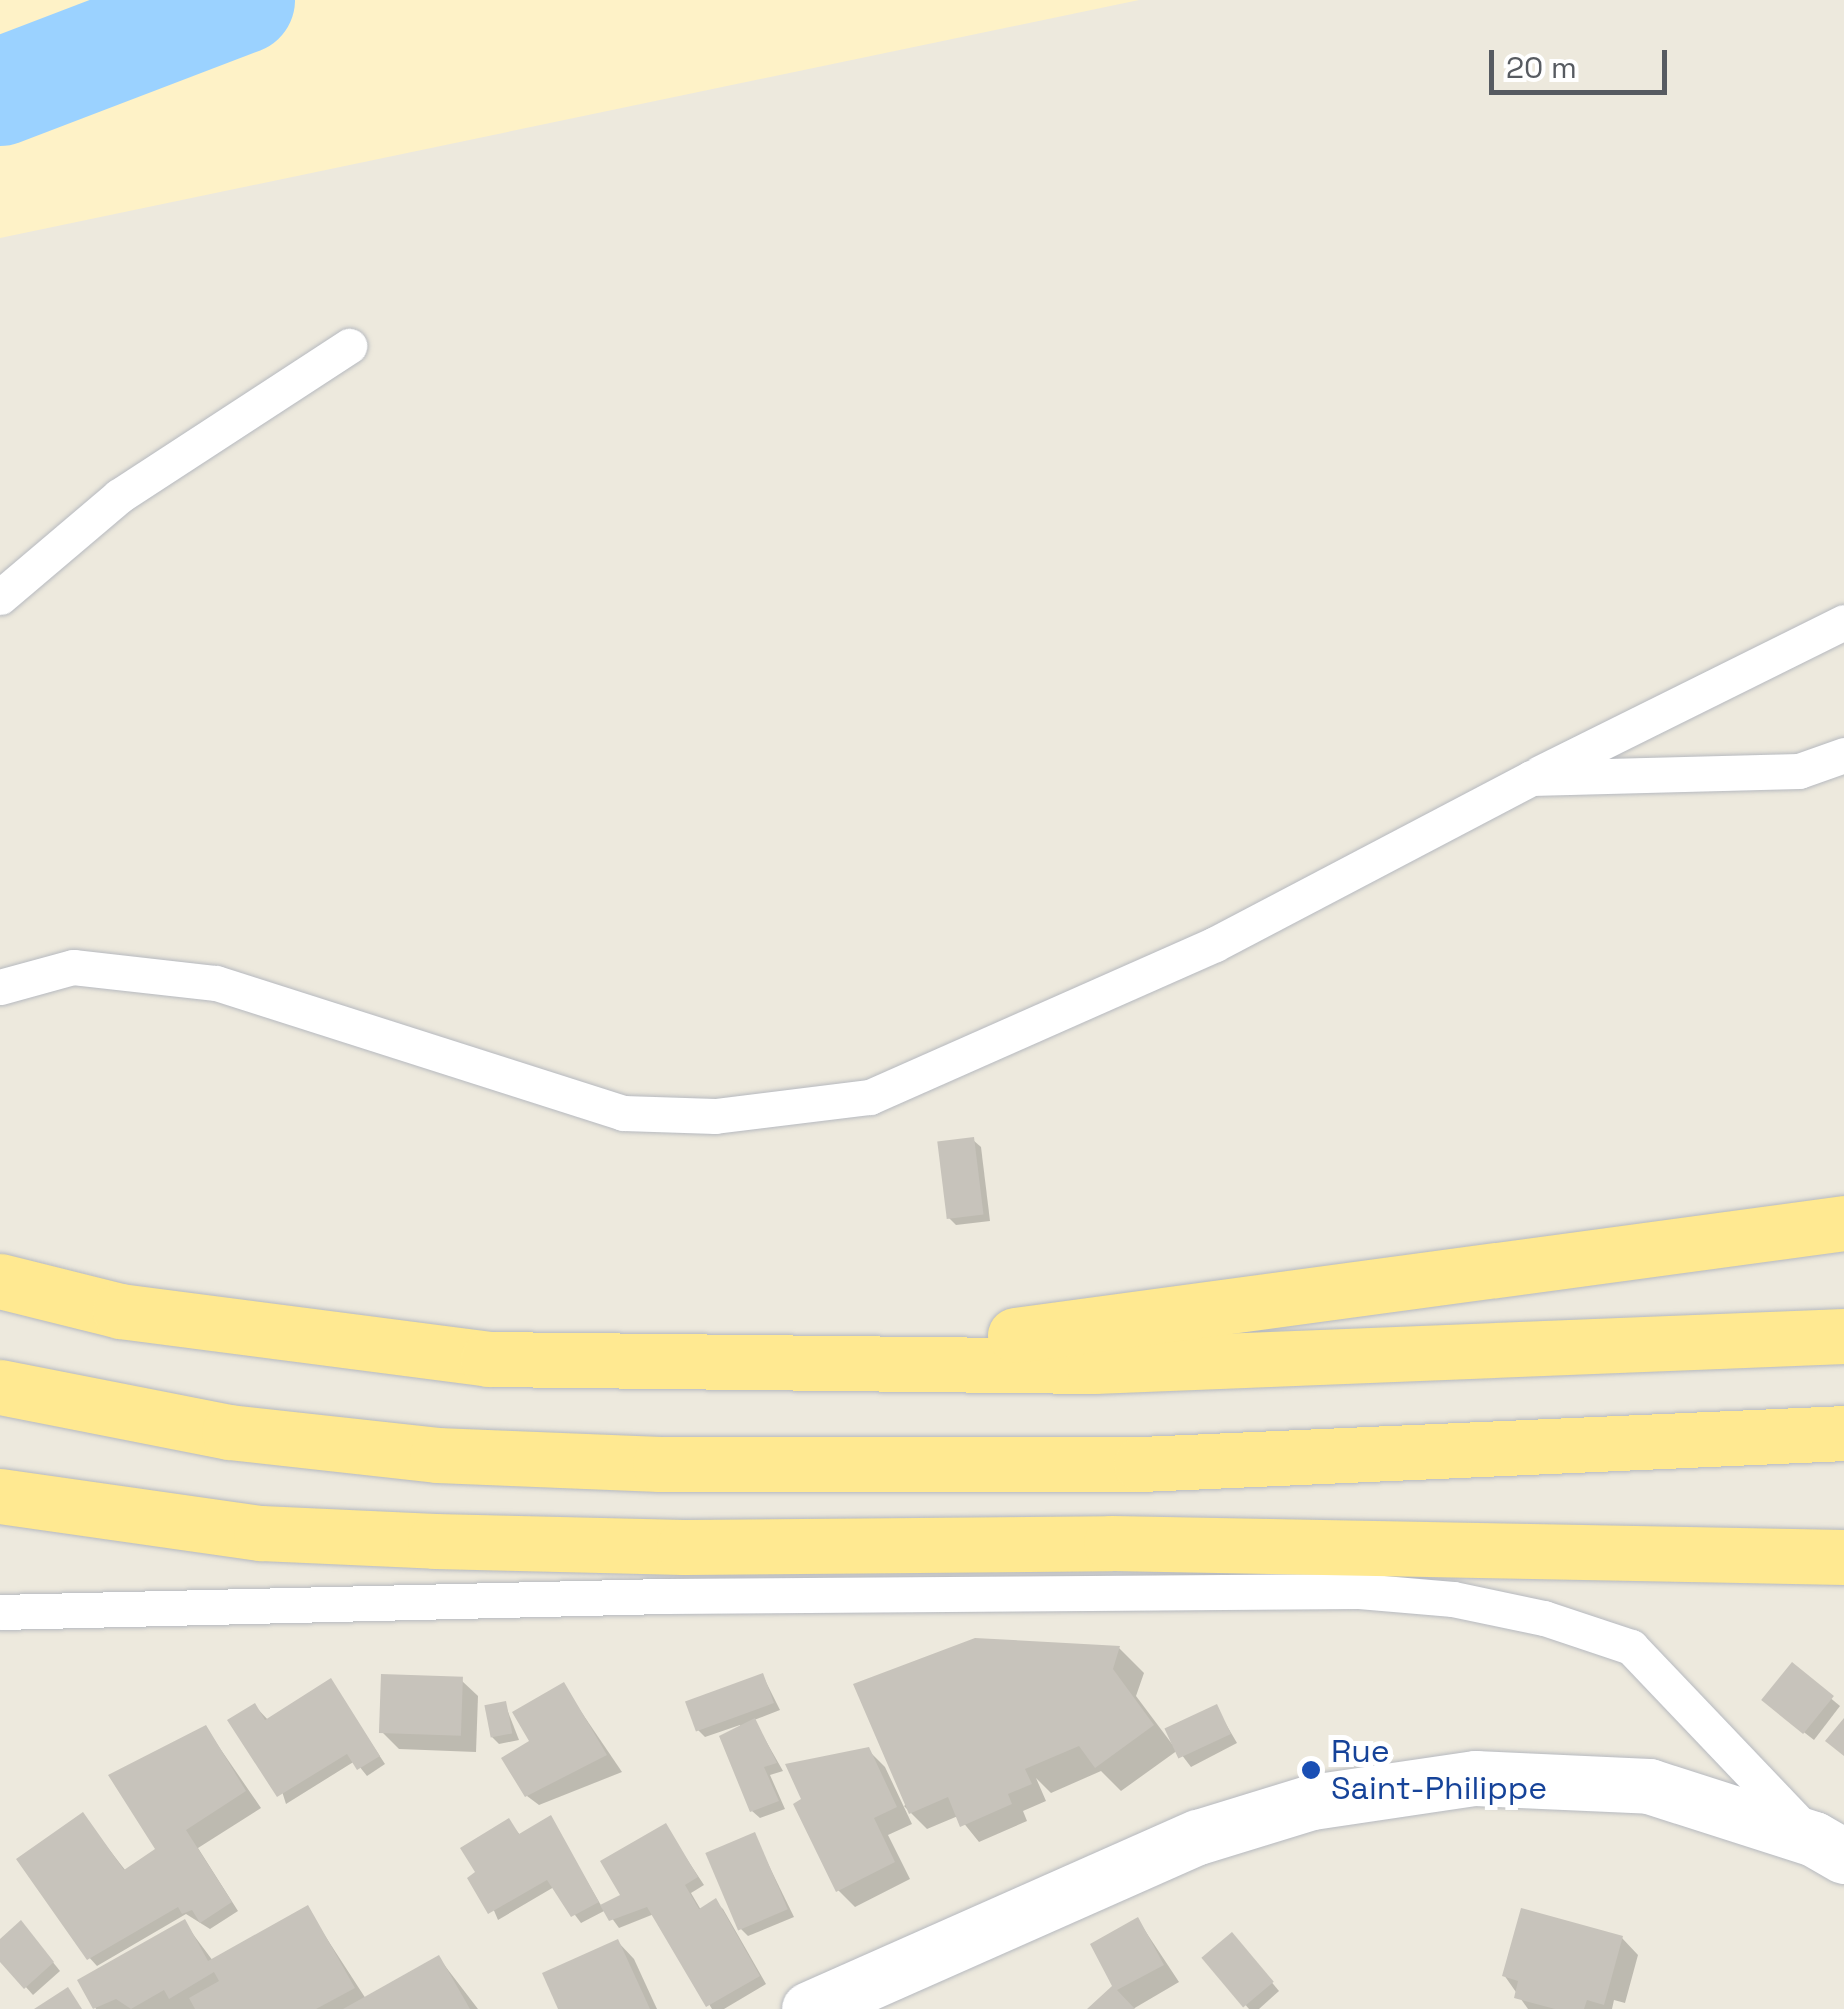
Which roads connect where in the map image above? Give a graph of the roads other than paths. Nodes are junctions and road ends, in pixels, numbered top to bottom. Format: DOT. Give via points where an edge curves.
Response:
graph roads {
  1 [pos="350,346"];
  2 [pos="0,597"];
  3 [pos="1844,622"];
  4 [pos="1844,754"];
  5 [pos="1530,778"];
  6 [pos="0,987"];
  7 [pos="1844,1222"];
  8 [pos="0,1281"];
  9 [pos="1844,1336"];
  10 [pos="782,1360"];
  11 [pos="0,1387"];
  12 [pos="1844,1433"];
  13 [pos="0,1496"];
  14 [pos="1844,1557"];
  15 [pos="0,1612"];
  16 [pos="1829,1848"];
  17 [pos="809,2009"];
  1 -- 2 [label="lane" via="119,496"];
  3 -- 5 [label="lane"];
  4 -- 5 [label="lane" via="1799,771"];
  5 -- 6 [label="lane" via="1215,944 870,1097 716,1116 623,1113 216,984 73,967"];
  7 -- 10 [label="highway" via="1163,1320"];
  8 -- 10 [label="highway" via="120,1311 488,1359"];
  9 -- 10 [label="highway" via="1094,1366"];
  11 -- 12 [label="highway" via="228,1432 437,1455 660,1464 1142,1464"];
  13 -- 14 [label="highway" via="261,1533 435,1541 684,1547 1111,1543"];
  15 -- 16 [label="lane" via="666,1596 1359,1591 1453,1600 1544,1618 1631,1647"];
  16 -- 17 [label="main road" via="1650,1786 1475,1778 1312,1802 1198,1836"];
}
